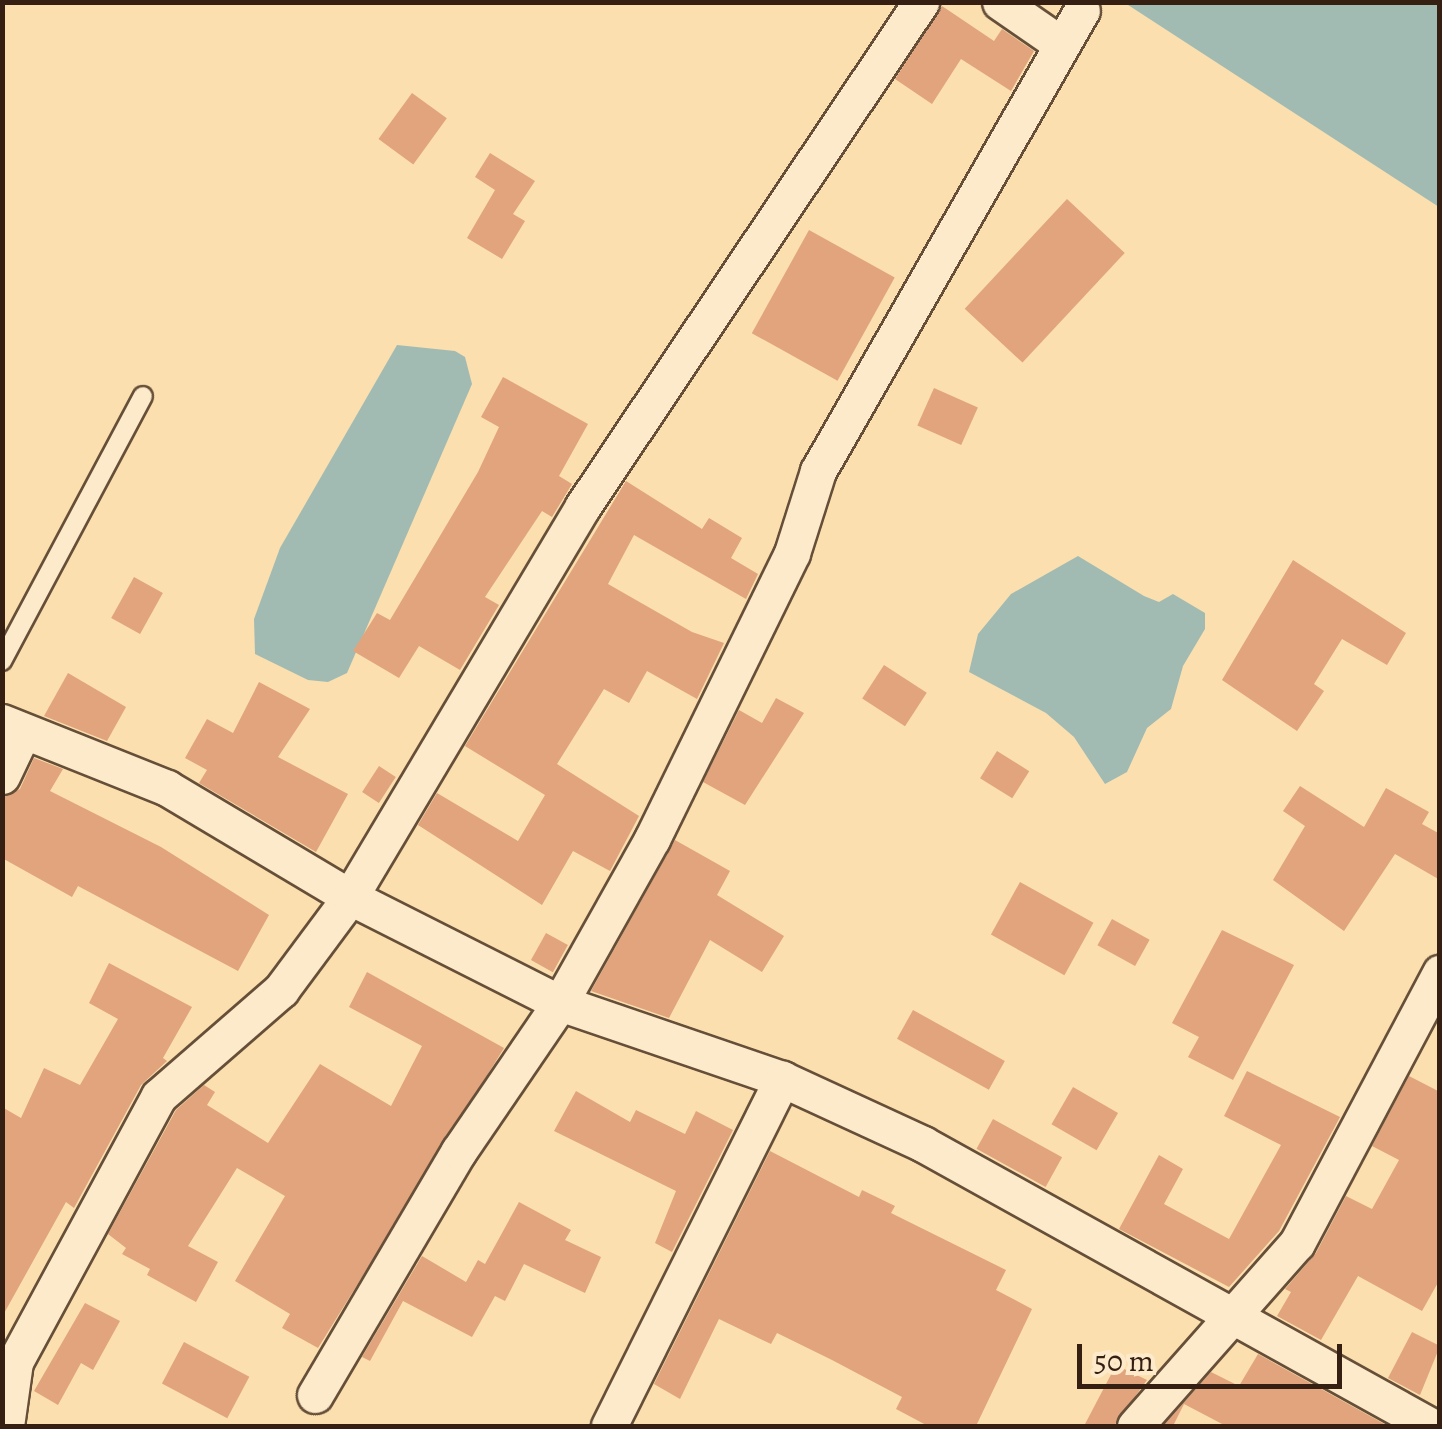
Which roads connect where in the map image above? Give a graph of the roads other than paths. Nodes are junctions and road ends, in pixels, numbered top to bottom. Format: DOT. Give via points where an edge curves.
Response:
graph roads {
  1 [pos="921,2"];
  2 [pos="1000,2"];
  3 [pos="1082,10"];
  4 [pos="1062,45"];
  5 [pos="143,396"];
  6 [pos="2,661"];
  7 [pos="12,728"];
  8 [pos="2,776"];
  9 [pos="350,897"];
  10 [pos="1440,973"];
  11 [pos="560,1003"];
  12 [pos="782,1079"];
  13 [pos="1232,1319"];
  14 [pos="315,1395"];
  15 [pos="6,1426"];
  16 [pos="609,1426"];
  17 [pos="1135,1426"];
  18 [pos="1431,1426"];
  1 -- 9 [label="street" via="584,506"];
  2 -- 4 [label="street"];
  3 -- 4 [label="street"];
  4 -- 11 [label="street" via="818,471 792,553 652,839"];
  5 -- 6 [label="lane"];
  7 -- 8 [label="street"];
  7 -- 9 [label="street" via="167,788"];
  9 -- 11 [label="street"];
  9 -- 15 [label="street" via="281,990 160,1096 15,1362"];
  10 -- 13 [label="street" via="1296,1243"];
  11 -- 12 [label="street"];
  11 -- 14 [label="street" via="459,1151"];
  12 -- 13 [label="street" via="923,1144"];
  12 -- 16 [label="street"];
  13 -- 17 [label="street"];
  13 -- 18 [label="street"];
}
